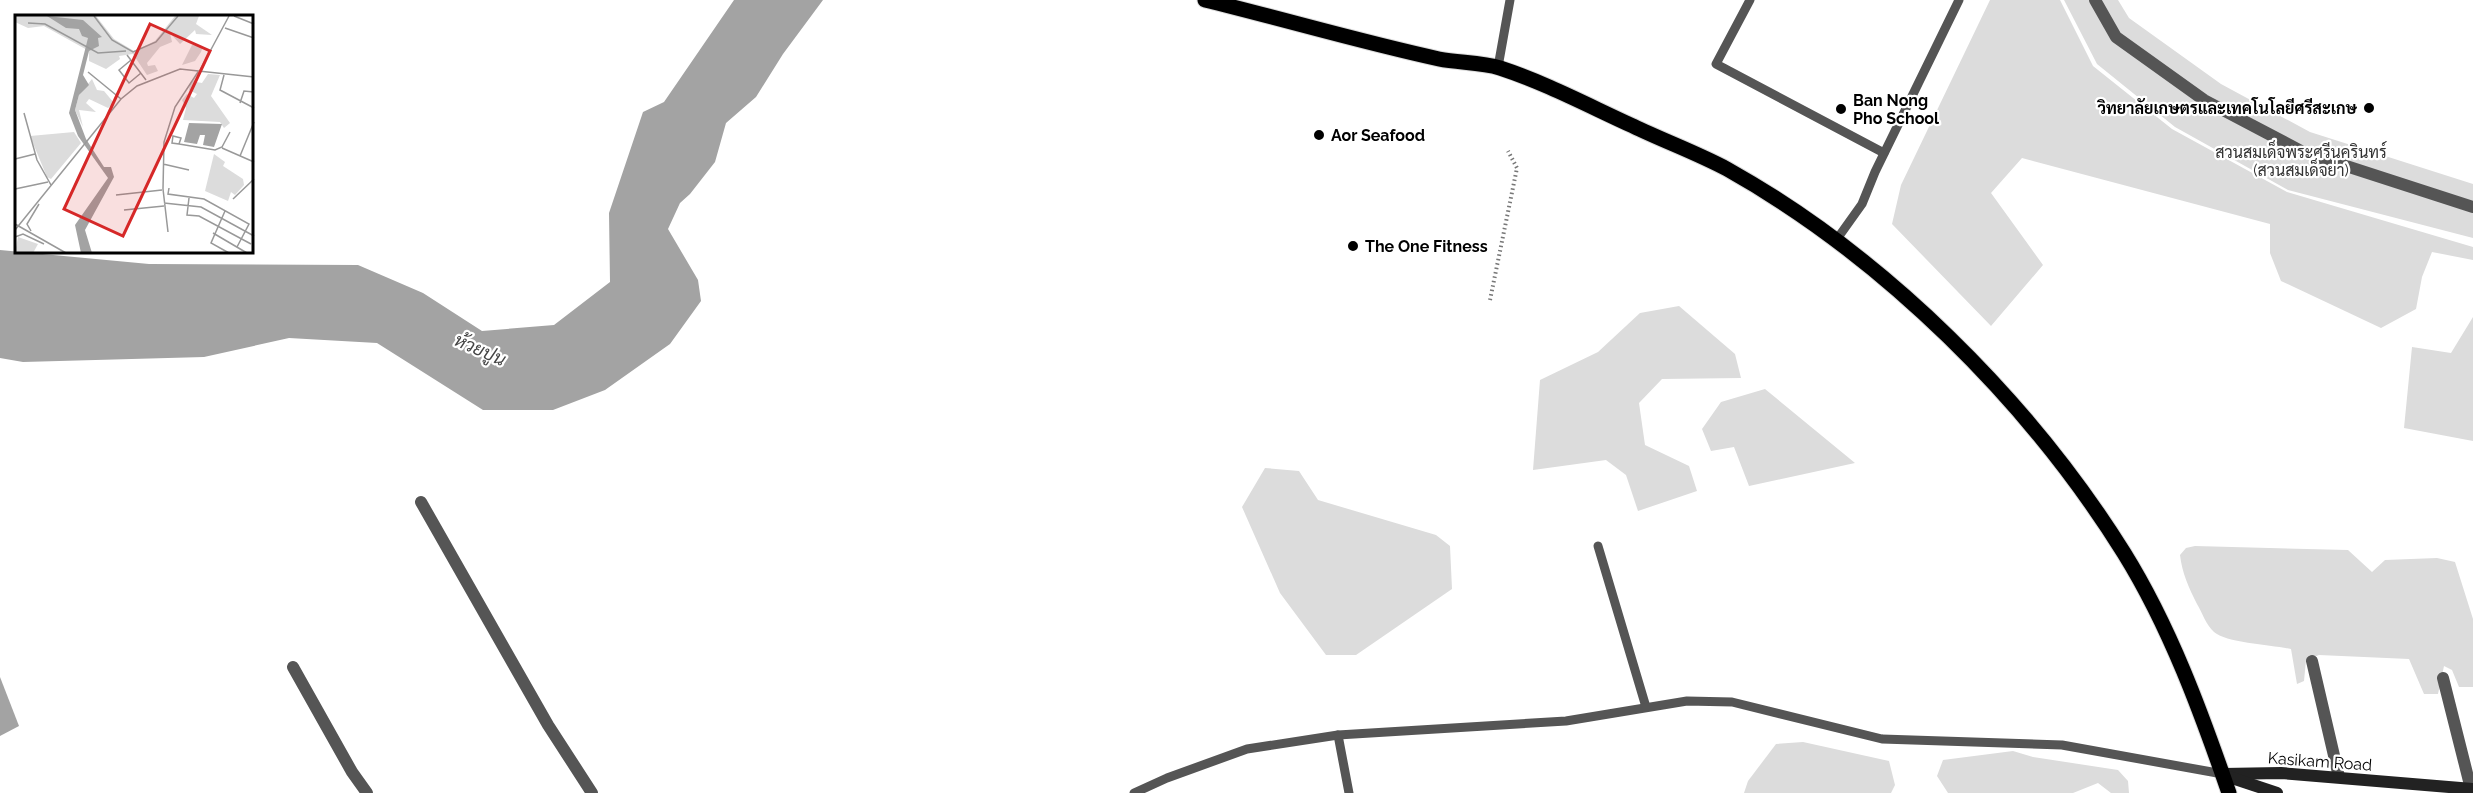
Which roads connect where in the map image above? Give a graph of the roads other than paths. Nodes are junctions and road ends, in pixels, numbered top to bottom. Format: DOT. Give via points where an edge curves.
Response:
graph roads {
  1 [pos="1205,0"];
  2 [pos="1510,0"];
  3 [pos="1750,0"];
  4 [pos="1959,0"];
  5 [pos="2095,0"];
  6 [pos="1498,67"];
  7 [pos="1884,153"];
  8 [pos="2473,207"];
  9 [pos="1837,239"];
  10 [pos="421,502"];
  11 [pos="1598,546"];
  12 [pos="2312,661"];
  13 [pos="293,667"];
  14 [pos="2444,678"];
  15 [pos="1646,707"];
  16 [pos="1338,735"];
  17 [pos="2223,774"];
  18 [pos="2338,777"];
  19 [pos="2472,789"];
  20 [pos="367,793"];
  21 [pos="592,793"];
  22 [pos="1134,793"];
  23 [pos="1349,793"];
  24 [pos="2229,793"];
  25 [pos="2277,793"];
  1 -- 6 [label="main road" via="1441,59"];
  2 -- 6 [label="lane"];
  3 -- 7 [label="lane" via="1716,64"];
  4 -- 7 [label="lane"];
  5 -- 8 [label="street" via="2116,37 2204,100 2303,152"];
  6 -- 9 [label="main road" via="1726,169"];
  7 -- 9 [label="lane" via="1862,204"];
  9 -- 17 [label="main road" via="1905,296 1977,365 2046,444 2093,508 2125,554 2152,604"];
  10 -- 21 [label="street" via="548,725"];
  11 -- 15 [label="lane"];
  12 -- 18 [label="street"];
  13 -- 20 [label="street"];
  14 -- 19 [label="street"];
  15 -- 16 [label="lane" via="1566,721"];
  15 -- 17 [label="lane" via="1687,700 1732,702 1882,739 2062,746"];
  16 -- 22 [label="lane" via="1247,749"];
  16 -- 23 [label="lane"];
  17 -- 18 [label="main road, Kasikam Road"];
  17 -- 24 [label="main road"];
  17 -- 25 [label="main road, Kasikam Road"];
  18 -- 19 [label="main road, Kasikam Road"];
}
